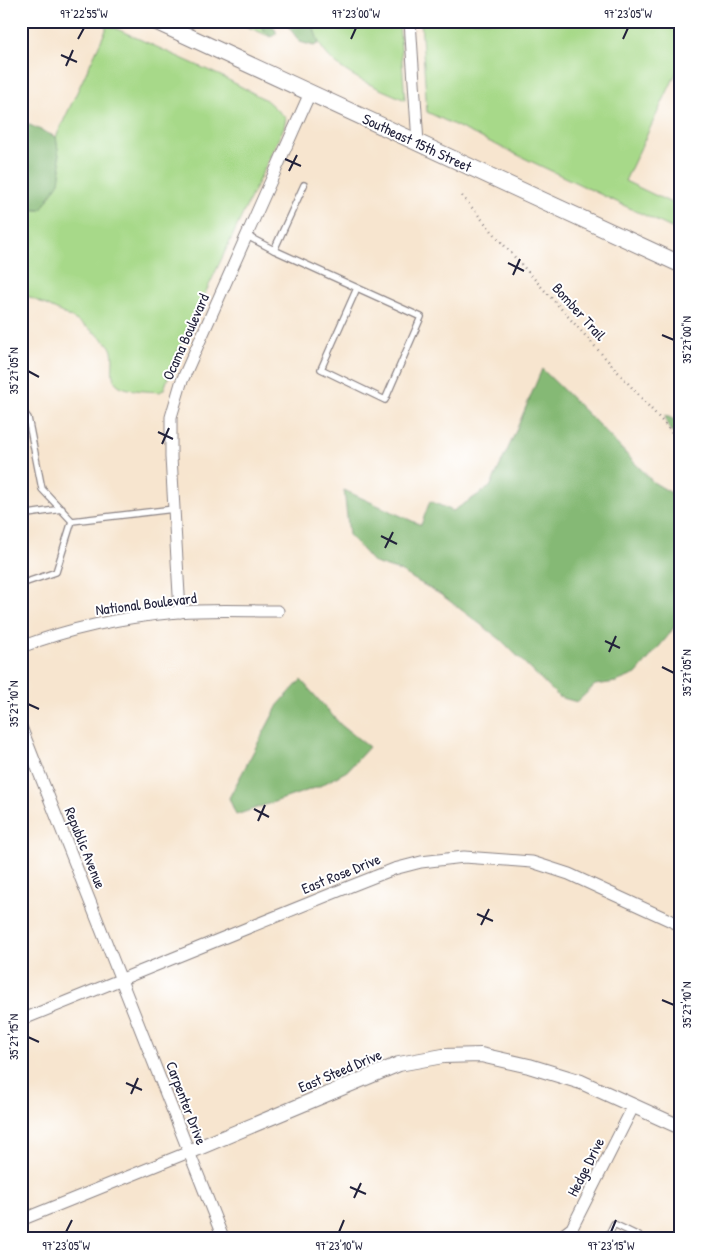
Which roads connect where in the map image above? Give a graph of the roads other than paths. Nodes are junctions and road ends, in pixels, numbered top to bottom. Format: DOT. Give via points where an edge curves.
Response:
graph roads {
  1 [pos="156,21"];
  2 [pos="410,21"];
  3 [pos="310,93"];
  4 [pos="418,143"];
  5 [pos="304,185"];
  6 [pos="247,236"];
  7 [pos="274,250"];
  8 [pos="680,264"];
  9 [pos="357,288"];
  10 [pos="21,409"];
  11 [pos="62,509"];
  12 [pos="174,509"];
  13 [pos="21,515"];
  14 [pos="72,521"];
  15 [pos="21,584"];
  16 [pos="278,611"];
  17 [pos="180,612"];
  18 [pos="21,647"];
  19 [pos="21,728"];
  20 [pos="680,925"];
  21 [pos="121,980"];
  22 [pos="21,1020"];
  23 [pos="634,1105"];
  24 [pos="680,1127"];
  25 [pos="189,1152"];
  26 [pos="21,1220"];
  27 [pos="223,1238"];
  28 [pos="559,1238"];
  29 [pos="607,1238"];
  30 [pos="643,1238"];
  1 -- 3 [label="main road, Southeast 15th Street"];
  2 -- 4 [label="street"];
  3 -- 4 [label="main road, Southeast 15th Street"];
  3 -- 6 [label="street, Ocama Boulevard"];
  4 -- 8 [label="main road, Southeast 15th Street"];
  5 -- 7 [label="lane"];
  6 -- 7 [label="lane"];
  6 -- 12 [label="street, Ocama Boulevard" via="181,383 171,417"];
  7 -- 9 [label="lane"];
  9 -- 9 [label="lane" via="421,317 385,400 320,369"];
  10 -- 11 [label="lane" via="28,418 42,489"];
  11 -- 13 [label="lane"];
  11 -- 14 [label="lane"];
  12 -- 14 [label="lane"];
  12 -- 17 [label="street, Ocama Boulevard"];
  14 -- 15 [label="lane" via="56,572"];
  16 -- 17 [label="street, National Boulevard"];
  17 -- 18 [label="street, National Boulevard" via="101,622"];
  19 -- 21 [label="street, Republic Avenue"];
  20 -- 21 [label="street, East Rose Drive" via="569,874 532,862 464,857 394,869"];
  21 -- 22 [label="street, East Rose Drive"];
  21 -- 25 [label="street, Carpenter Drive"];
  23 -- 24 [label="street, East Steed Drive"];
  23 -- 25 [label="street, East Steed Drive" via="581,1082 529,1066 481,1056 443,1056 399,1064"];
  23 -- 28 [label="street, Hedge Drive" via="572,1228"];
  25 -- 26 [label="street, East Steed Drive"];
  25 -- 27 [label="street, Carpenter Drive"];
  29 -- 30 [label="lane" via="614,1224"];
}
